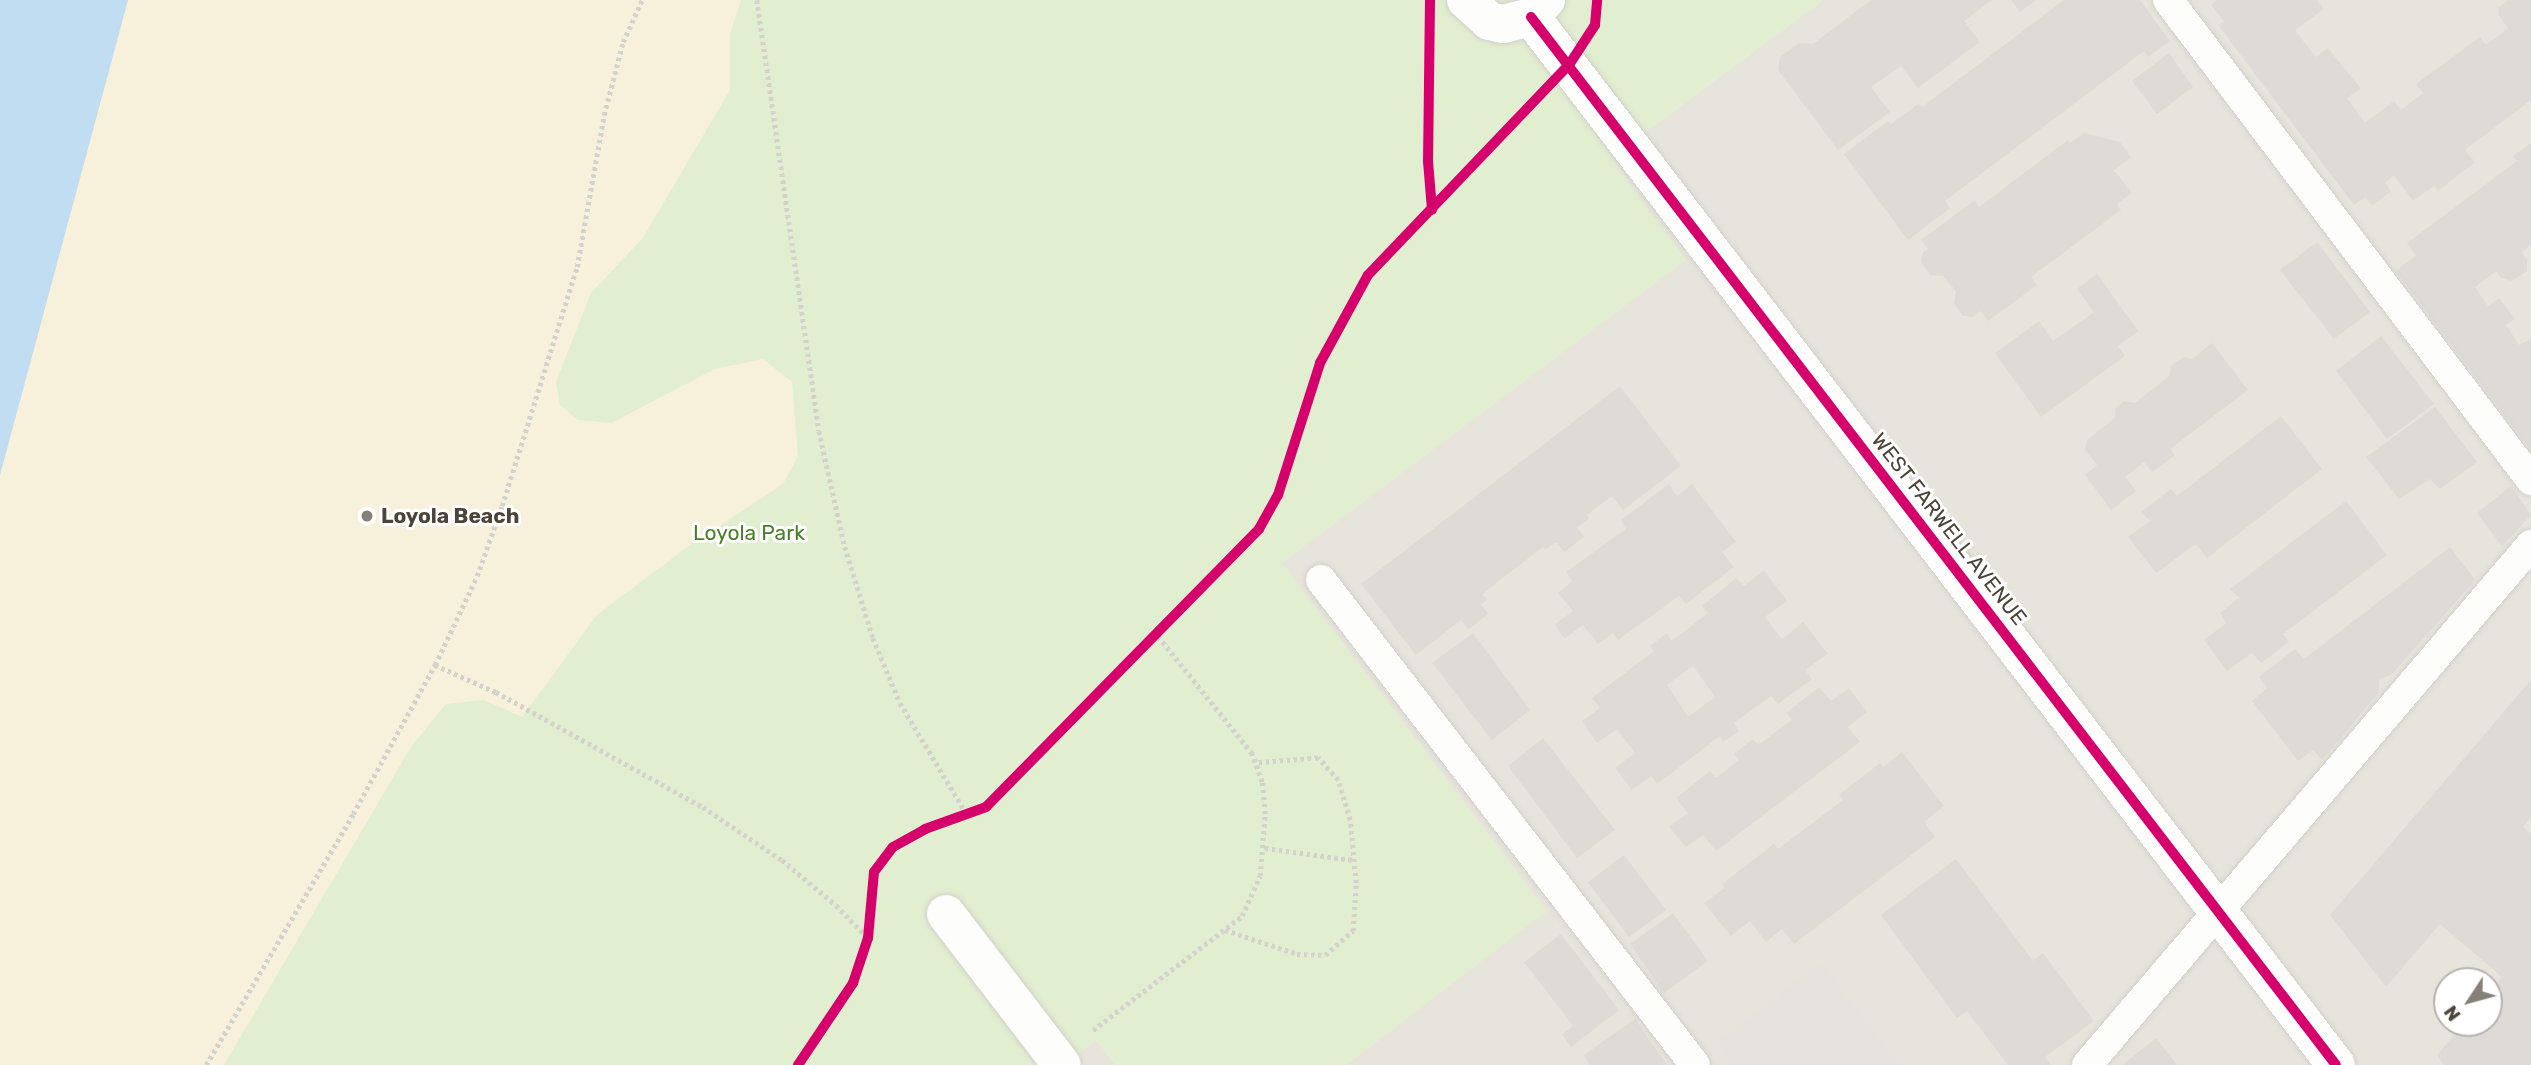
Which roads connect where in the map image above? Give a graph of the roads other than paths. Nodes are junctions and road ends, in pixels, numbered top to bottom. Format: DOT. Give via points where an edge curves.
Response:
graph roads {
  1 [pos="1466,0"];
  2 [pos="2168,0"];
  3 [pos="1539,8"];
  4 [pos="2531,480"];
  5 [pos="2531,545"];
  6 [pos="1321,580"];
  7 [pos="2217,909"];
  8 [pos="946,914"];
  9 [pos="1059,1061"];
  10 [pos="1695,1065"];
  11 [pos="2087,1065"];
  12 [pos="2336,1065"];
  1 -- 3 [label="street, WEST FARWELL AVENUE" via="1489,21 1503,24"];
  2 -- 4 [label="lane"];
  3 -- 7 [label="street, WEST FARWELL AVENUE"];
  5 -- 7 [label="lane"];
  6 -- 10 [label="lane"];
  7 -- 11 [label="lane"];
  7 -- 12 [label="street, WEST FARWELL AVENUE"];
  8 -- 9 [label="street"];
}
